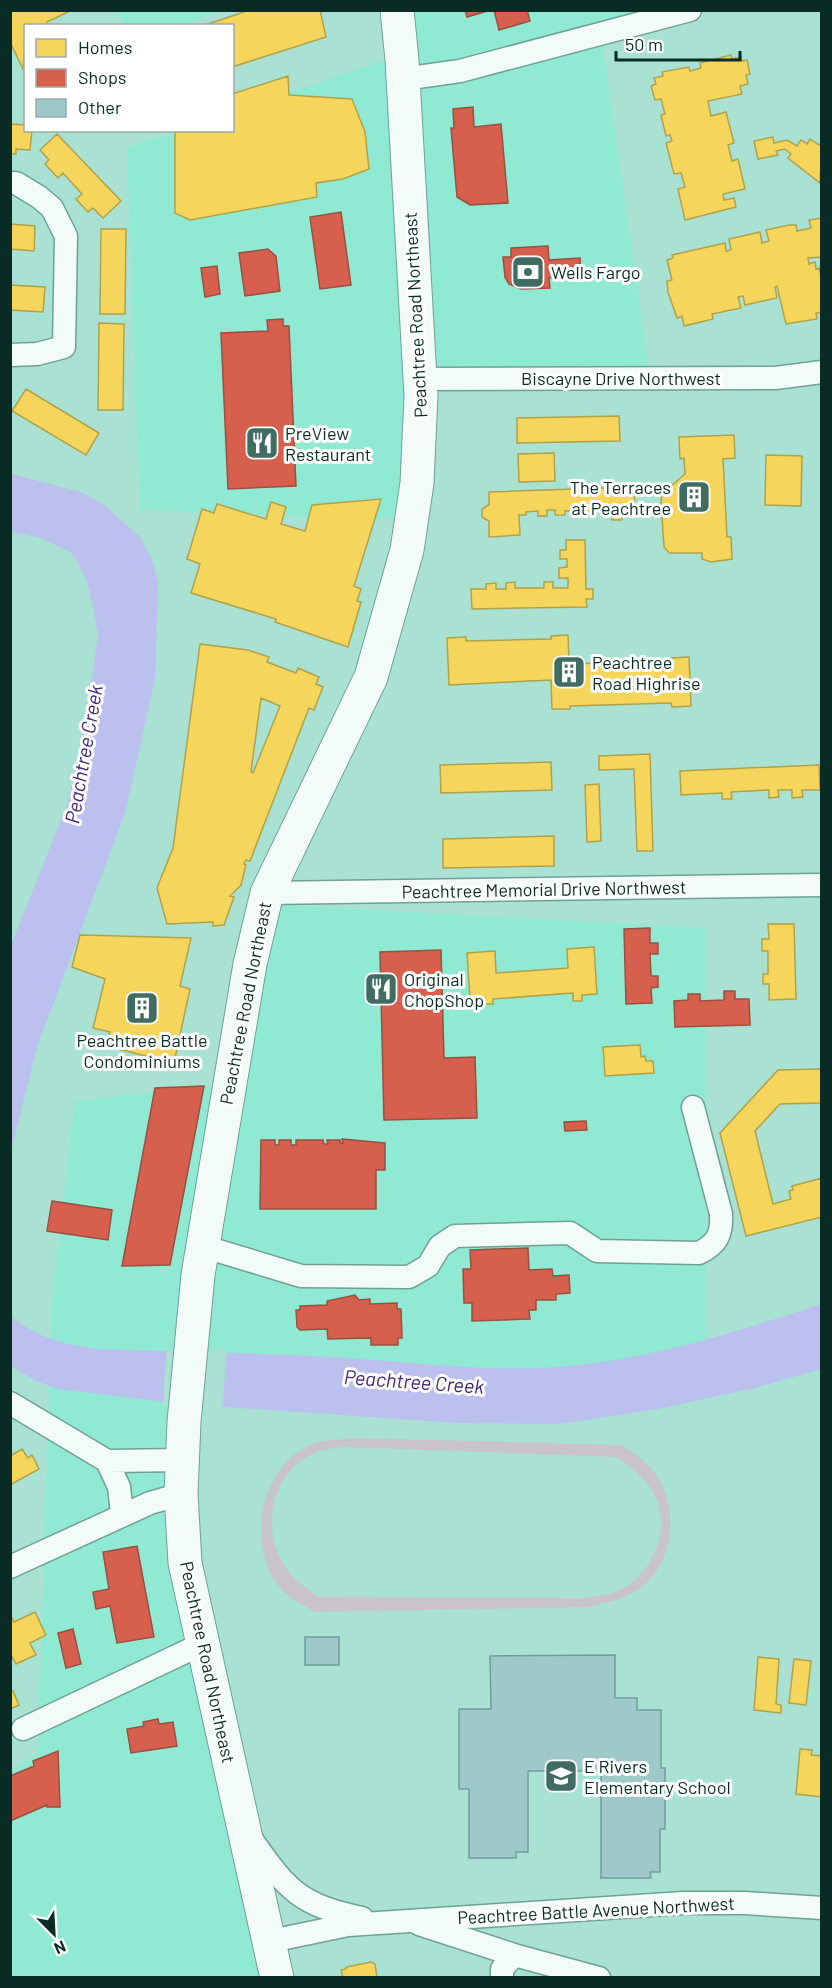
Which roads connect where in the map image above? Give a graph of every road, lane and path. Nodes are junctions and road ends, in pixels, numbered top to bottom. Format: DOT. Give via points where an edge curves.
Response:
graph roads {
  1 [pos="397,10"];
  2 [pos="690,10"];
  3 [pos="403,79"];
  4 [pos="10,183"];
  5 [pos="10,355"];
  6 [pos="822,372"];
  7 [pos="420,379"];
  8 [pos="822,885"];
  9 [pos="267,893"];
  10 [pos="693,1107"];
  11 [pos="200,1261"];
  12 [pos="10,1403"];
  13 [pos="183,1460"];
  14 [pos="107,1461"];
  15 [pos="181,1494"];
  16 [pos="122,1514"];
  17 [pos="10,1567"];
  18 [pos="204,1643"];
  19 [pos="23,1729"];
  20 [pos="246,1833"];
  21 [pos="822,1908"];
  22 [pos="406,1920"];
  23 [pos="381,1922"];
  24 [pos="271,1941"];
  25 [pos="514,1955"];
  26 [pos="277,1977"];
  27 [pos="502,1977"];
  28 [pos="600,1977"];
  1 -- 3 [label="highway, Peachtree Road Northeast"];
  2 -- 3 [label="street" via="460,71"];
  3 -- 7 [label="highway, Peachtree Road Northeast"];
  4 -- 5 [label="street" via="16,183 52,208 66,236 64,347"];
  6 -- 7 [label="street, Biscayne Drive Northwest" via="775,378"];
  7 -- 9 [label="highway, Peachtree Road Northeast" via="417,483 407,550 389,621 371,677"];
  8 -- 9 [label="street, Peachtree Memorial Drive Northwest"];
  9 -- 11 [label="highway, Peachtree Road Northeast" via="250,964"];
  10 -- 11 [label="street" via="722,1231 713,1246 699,1253 597,1251 570,1233 455,1236 440,1246 428,1266 410,1277 301,1276"];
  11 -- 13 [label="highway, Peachtree Road Northeast"];
  12 -- 14 [label="street"];
  13 -- 14 [label="street"];
  13 -- 15 [label="highway, Peachtree Road Northeast"];
  14 -- 16 [label="street" via="118,1487"];
  15 -- 16 [label="street"];
  15 -- 18 [label="highway, Peachtree Road Northeast" via="185,1563"];
  16 -- 17 [label="street"];
  18 -- 19 [label="street"];
  18 -- 20 [label="highway, Peachtree Road Northeast"];
  20 -- 23 [label="street, Peachtree Battle Avenue Northwest" via="280,1880 307,1901 333,1912"];
  20 -- 24 [label="highway, Peachtree Road Northeast"];
  21 -- 22 [label="street, Peachtree Battle Avenue Northwest" via="691,1903"];
  22 -- 23 [label="street, Peachtree Battle Avenue Northwest"];
  22 -- 25 [label="street, Peachtree Battle Avenue Northwest"];
  23 -- 24 [label="street, Peachtree Battle Avenue Northwest"];
  24 -- 26 [label="highway, Peachtree Road Northeast"];
  25 -- 27 [label="street" via="502,1970"];
  25 -- 28 [label="street, Peachtree Battle Avenue Northwest"];
}
